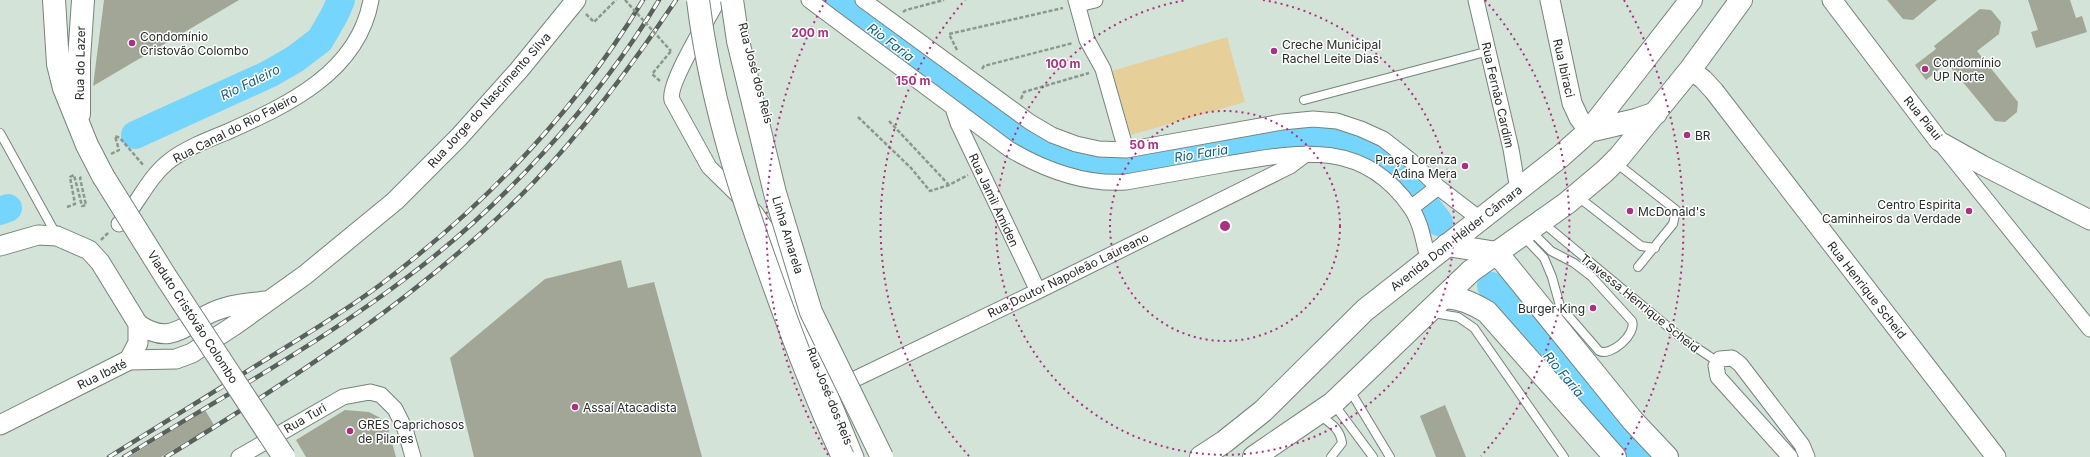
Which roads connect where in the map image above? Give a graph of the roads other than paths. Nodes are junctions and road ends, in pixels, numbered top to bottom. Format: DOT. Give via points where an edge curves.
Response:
graph roads {
  1 [pos="54,0"];
  2 [pos="83,0"];
  3 [pos="371,0"];
  4 [pos="576,0"];
  5 [pos="809,0"];
  6 [pos="863,0"];
  7 [pos="1095,0"];
  8 [pos="1476,0"];
  9 [pos="1550,0"];
  10 [pos="1691,0"];
  11 [pos="1741,0"];
  12 [pos="1832,0"];
  13 [pos="716,1"];
  14 [pos="1077,2"];
  15 [pos="744,20"];
  16 [pos="1488,51"];
  17 [pos="1690,70"];
  18 [pos="1304,100"];
  19 [pos="953,108"];
  20 [pos="1656,112"];
  21 [pos="79,125"];
  22 [pos="1589,131"];
  23 [pos="0,133"];
  24 [pos="1939,141"];
  25 [pos="1126,150"];
  26 [pos="1306,154"];
  27 [pos="1615,162"];
  28 [pos="99,169"];
  29 [pos="1518,190"];
  30 [pos="1433,191"];
  31 [pos="1576,196"];
  32 [pos="786,197"];
  33 [pos="1414,206"];
  34 [pos="1481,220"];
  35 [pos="2090,220"];
  36 [pos="119,224"];
  37 [pos="1531,229"];
  38 [pos="58,236"];
  39 [pos="773,244"];
  40 [pos="1447,245"];
  41 [pos="0,246"];
  42 [pos="1654,248"];
  43 [pos="1497,253"];
  44 [pos="1428,259"];
  45 [pos="1638,267"];
  46 [pos="1038,291"];
  47 [pos="1444,297"];
  48 [pos="268,301"];
  49 [pos="1428,312"];
  50 [pos="138,324"];
  51 [pos="2090,330"];
  52 [pos="129,360"];
  53 [pos="1718,362"];
  54 [pos="1349,388"];
  55 [pos="828,392"];
  56 [pos="1325,408"];
  57 [pos="0,425"];
  58 [pos="239,457"];
  59 [pos="284,457"];
  60 [pos="413,457"];
  61 [pos="843,457"];
  62 [pos="856,457"];
  63 [pos="882,457"];
  64 [pos="1201,457"];
  65 [pos="1254,457"];
  66 [pos="1331,457"];
  67 [pos="1374,457"];
  68 [pos="1390,457"];
  69 [pos="1564,457"];
  70 [pos="1615,457"];
  71 [pos="1667,457"];
  72 [pos="1790,457"];
  73 [pos="1807,457"];
  74 [pos="1996,457"];
  1 -- 21 [label="main road, Rua do Lazer" via="58,64 64,88"];
  2 -- 21 [label="main road, Rua do Lazer" via="79,59"];
  3 -- 36 [label="street, Rua Canal do Rio Faleiro" via="357,39 345,56 318,84 167,163"];
  4 -- 48 [label="street, Rua Jorge do Nascimento Silva" via="519,70 459,137 395,201 305,275"];
  5 -- 19 [label="street"];
  6 -- 25 [label="street" via="1052,135 1099,149"];
  7 -- 14 [label="street"];
  8 -- 16 [label="street, Rua Fernão Cardim"];
  9 -- 22 [label="street, Rua Ibiraci" via="1572,103"];
  10 -- 22 [label="main road, Avenida Dom Hélder Câmara"];
  11 -- 17 [label="main road"];
  12 -- 24 [label="street, Rua Piauí"];
  13 -- 15 [label="lane, Rua José dos Reis"];
  13 -- 39 [label="street, Rua José dos Reis" via="683,64 671,96 702,157 755,212 769,232"];
  13 -- 61 [label="main road, bridge" via="701,25 720,113 744,201 794,343"];
  13 -- 63 [label="main road, Linha Amarela, bridge" via="738,41 775,193 811,312"];
  14 -- 25 [label="street" via="1087,40 1103,69"];
  16 -- 18 [label="lane"];
  16 -- 29 [label="street, Rua Fernão Cardim"];
  17 -- 20 [label="main road"];
  17 -- 74 [label="street, Rua Henrique Scheid" via="1714,91"];
  19 -- 26 [label="street" via="1009,150 1033,163 1058,173 1110,183 1286,154"];
  19 -- 46 [label="street, Rua Jamil Amiden" via="979,169"];
  20 -- 22 [label="main road" via="1636,120"];
  20 -- 27 [label="main road"];
  21 -- 28 [label="main road, Rua do Lazer"];
  22 -- 29 [label="main road, Avenida Dom Hélder Câmara"];
  23 -- 38 [label="lane"];
  24 -- 35 [label="street, Rua Piauí" via="1982,166"];
  24 -- 51 [label="street"];
  25 -- 30 [label="street" via="1282,122 1313,119 1338,121 1383,139 1411,161"];
  26 -- 33 [label="street" via="1355,161 1372,170"];
  26 -- 46 [label="street, Rua Doutor Napoleão Laureano" via="1290,166"];
  27 -- 31 [label="main road"];
  27 -- 42 [label="lane" via="1676,210 1673,224"];
  28 -- 59 [label="main road, Viaduto Cristóvão Colombo, bridge"];
  29 -- 34 [label="main road, Avenida Dom Hélder Câmara"];
  30 -- 33 [label="street"];
  30 -- 34 [label="street"];
  31 -- 37 [label="main road"];
  31 -- 42 [label="lane" via="1641,246"];
  32 -- 39 [label="lane" via="786,224"];
  33 -- 44 [label="street"];
  34 -- 40 [label="main road, Avenida Dom Hélder Câmara"];
  37 -- 37 [label="lane" via="1552,277 1558,303 1596,348 1602,353 1610,352 1631,334 1634,325 1632,321 1591,276 1574,263 1551,251"];
  37 -- 43 [label="main road"];
  37 -- 53 [label="lane, Travessa Henrique Scheid" via="1564,241 1679,336"];
  38 -- 41 [label="street" via="38,235"];
  38 -- 50 [label="street" via="89,250 100,262"];
  39 -- 55 [label="street, Rua José dos Reis"];
  40 -- 43 [label="main road"];
  40 -- 44 [label="main road, Avenida Dom Hélder Câmara"];
  42 -- 45 [label="lane"];
  43 -- 47 [label="main road" via="1471,271"];
  43 -- 71 [label="main road" via="1633,421"];
  44 -- 64 [label="main road, Avenida Dom Hélder Câmara" via="1365,310 1263,411"];
  46 -- 55 [label="street, Rua Doutor Napoleão Laureano"];
  47 -- 49 [label="main road"];
  47 -- 70 [label="main road" via="1459,298 1487,312"];
  48 -- 50 [label="street" via="216,310 182,330 170,334 154,333"];
  48 -- 52 [label="street, Rua Ibaté" via="230,329 185,356 172,359"];
  49 -- 54 [label="main road"];
  49 -- 69 [label="lane" via="1458,317 1474,328"];
  50 -- 52 [label="street" via="138,343"];
  52 -- 57 [label="street, Rua Ibaté"];
  53 -- 72 [label="street" via="1718,377"];
  53 -- 73 [label="street" via="1728,357 1740,364 1802,445"];
  54 -- 56 [label="main road"];
  54 -- 68 [label="lane"];
  55 -- 62 [label="street, Rua José dos Reis"];
  56 -- 65 [label="main road"];
  56 -- 66 [label="lane" via="1341,435 1342,443"];
  56 -- 67 [label="lane"];
  58 -- 60 [label="street, Rua Turi" via="343,397 359,393 376,393 386,398 399,415"];
}
